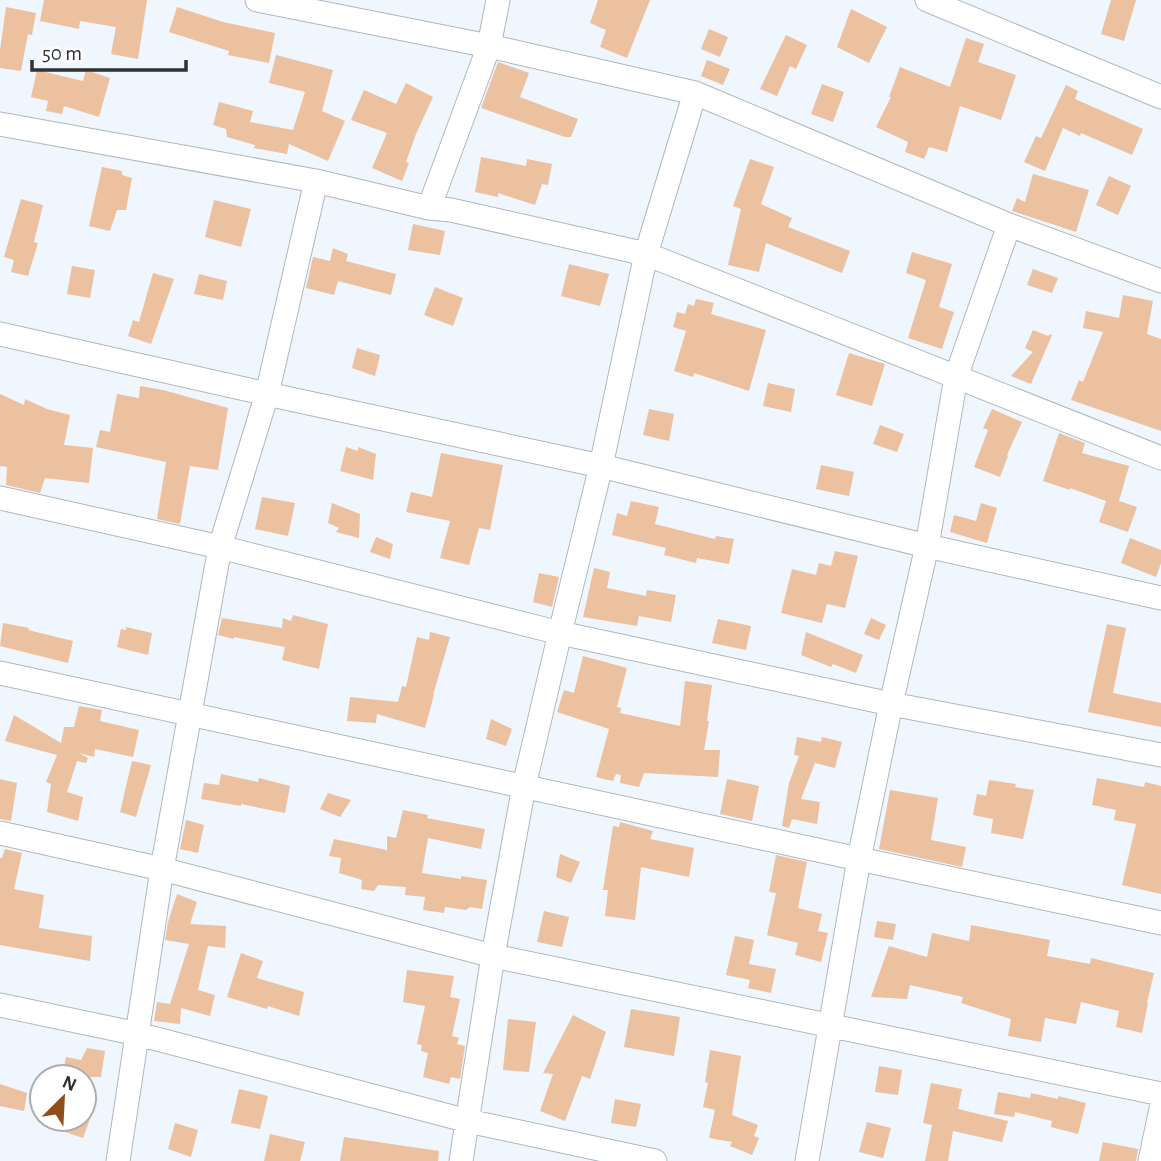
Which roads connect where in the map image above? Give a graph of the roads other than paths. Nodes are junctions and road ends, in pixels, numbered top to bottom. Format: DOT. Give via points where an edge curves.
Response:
graph roads {
  1 [pos="257,0"];
  2 [pos="498,0"];
  3 [pos="927,0"];
  4 [pos="489,46"];
  5 [pos="695,93"];
  6 [pos="1161,97"];
  7 [pos="0,124"];
  8 [pos="316,181"];
  9 [pos="429,208"];
  10 [pos="1009,225"];
  11 [pos="646,254"];
  12 [pos="1161,281"];
  13 [pos="0,334"];
  14 [pos="957,376"];
  15 [pos="267,394"];
  16 [pos="1161,457"];
  17 [pos="601,466"];
  18 [pos="0,498"];
  19 [pos="927,546"];
  20 [pos="220,547"];
  21 [pos="1161,598"];
  22 [pos="560,632"];
  23 [pos="0,673"];
  24 [pos="891,704"];
  25 [pos="190,713"];
  26 [pos="1161,755"];
  27 [pos="524,786"];
  28 [pos="0,833"];
  29 [pos="859,859"];
  30 [pos="162,869"];
  31 [pos="1161,923"];
  32 [pos="493,956"];
  33 [pos="0,1005"];
  34 [pos="831,1026"];
  35 [pos="138,1034"];
  36 [pos="1161,1094"];
  37 [pos="1161,1109"];
  38 [pos="468,1121"];
  39 [pos="118,1161"];
  40 [pos="461,1161"];
  41 [pos="655,1161"];
  42 [pos="807,1161"];
  43 [pos="1150,1161"];
  1 -- 4 [label="street"];
  2 -- 4 [label="street"];
  3 -- 6 [label="street"];
  4 -- 5 [label="street"];
  4 -- 9 [label="street"];
  5 -- 10 [label="street"];
  5 -- 11 [label="street"];
  7 -- 8 [label="street"];
  8 -- 9 [label="street"];
  8 -- 15 [label="street"];
  9 -- 11 [label="street"];
  10 -- 12 [label="street"];
  10 -- 14 [label="street"];
  11 -- 14 [label="street"];
  11 -- 17 [label="street"];
  13 -- 15 [label="street"];
  14 -- 16 [label="street"];
  14 -- 19 [label="street"];
  15 -- 17 [label="street"];
  15 -- 20 [label="street"];
  17 -- 19 [label="street"];
  17 -- 22 [label="street"];
  18 -- 20 [label="street"];
  19 -- 21 [label="street"];
  19 -- 24 [label="street"];
  20 -- 22 [label="street"];
  20 -- 25 [label="street"];
  22 -- 24 [label="street"];
  22 -- 27 [label="street"];
  23 -- 25 [label="street"];
  24 -- 26 [label="street"];
  24 -- 29 [label="street"];
  25 -- 27 [label="street"];
  25 -- 30 [label="street"];
  27 -- 29 [label="street"];
  27 -- 32 [label="street"];
  28 -- 30 [label="street"];
  29 -- 31 [label="street"];
  29 -- 34 [label="street"];
  30 -- 32 [label="street"];
  30 -- 35 [label="street"];
  32 -- 34 [label="street"];
  32 -- 38 [label="street"];
  33 -- 35 [label="street"];
  34 -- 36 [label="street"];
  34 -- 42 [label="street"];
  35 -- 38 [label="street"];
  35 -- 39 [label="street"];
  37 -- 43 [label="street"];
  38 -- 40 [label="street"];
  38 -- 41 [label="street"];
}
